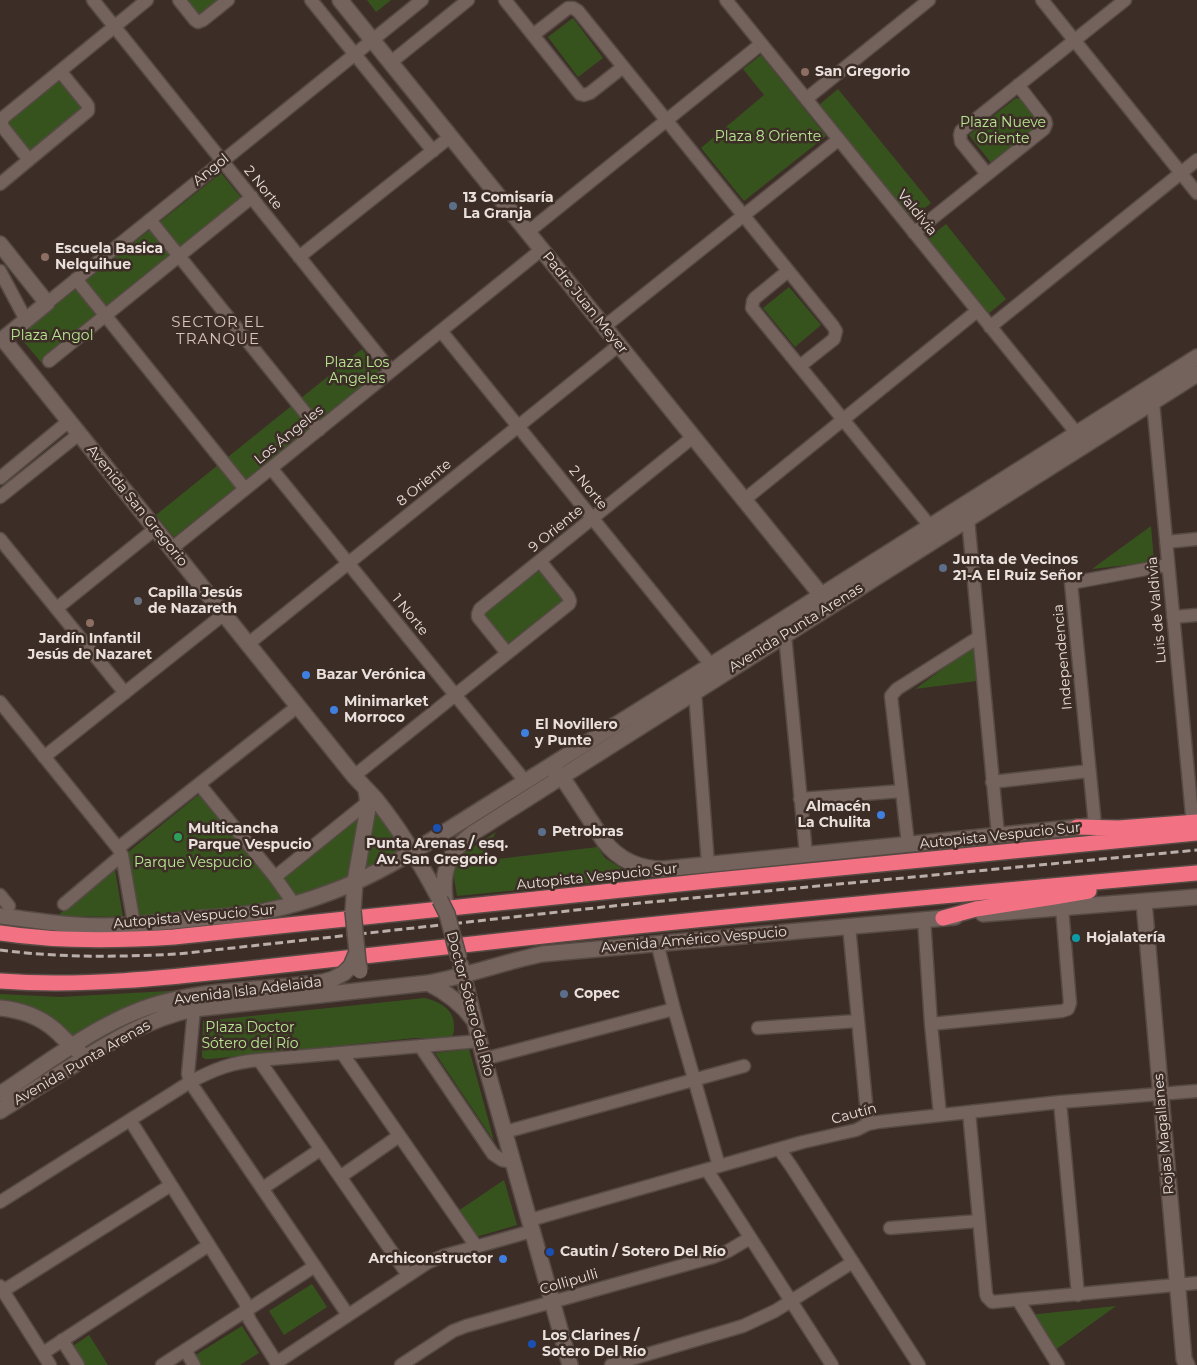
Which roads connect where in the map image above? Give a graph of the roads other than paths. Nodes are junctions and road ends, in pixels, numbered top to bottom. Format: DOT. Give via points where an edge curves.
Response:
graph roads {
  1 [pos="93,0"];
  2 [pos="147,0"];
  3 [pos="178,0"];
  4 [pos="228,0"];
  5 [pos="312,0"];
  6 [pos="340,0"];
  7 [pos="422,0"];
  8 [pos="468,0"];
  9 [pos="504,0"];
  10 [pos="1042,0"];
  11 [pos="1126,0"];
  12 [pos="730,1"];
  13 [pos="921,3"];
  14 [pos="114,26"];
  15 [pos="533,36"];
  16 [pos="372,40"];
  17 [pos="1075,40"];
  18 [pos="761,44"];
  19 [pos="355,55"];
  20 [pos="390,63"];
  21 [pos="623,66"];
  22 [pos="60,71"];
  23 [pos="1018,85"];
  24 [pos="806,100"];
  25 [pos="666,120"];
  26 [pos="450,137"];
  27 [pos="838,140"];
  28 [pos="433,151"];
  29 [pos="29,160"];
  30 [pos="1197,160"];
  31 [pos="222,161"];
  32 [pos="1181,173"];
  33 [pos="987,174"];
  34 [pos="0,184"];
  35 [pos="1197,193"];
  36 [pos="252,198"];
  37 [pos="744,216"];
  38 [pos="150,220"];
  39 [pos="528,232"];
  40 [pos="914,233"];
  41 [pos="0,244"];
  42 [pos="541,250"];
  43 [pos="179,256"];
  44 [pos="299,257"];
  45 [pos="16,264"];
  46 [pos="788,271"];
  47 [pos="1,273"];
  48 [pos="76,279"];
  49 [pos="47,302"];
  50 [pos="977,311"];
  51 [pos="106,315"];
  52 [pos="26,320"];
  53 [pos="990,327"];
  54 [pos="604,328"];
  55 [pos="441,331"];
  56 [pos="1,340"];
  57 [pos="619,345"];
  58 [pos="1197,357"];
  59 [pos="49,361"];
  60 [pos="800,366"];
  61 [pos="391,371"];
  62 [pos="1197,374"];
  63 [pos="1153,402"];
  64 [pos="843,420"];
  65 [pos="69,421"];
  66 [pos="518,426"];
  67 [pos="319,430"];
  68 [pos="79,434"];
  69 [pos="693,437"];
  70 [pos="1081,439"];
  71 [pos="271,468"];
  72 [pos="0,478"];
  73 [pos="245,489"];
  74 [pos="0,497"];
  75 [pos="744,500"];
  76 [pos="592,518"];
  77 [pos="968,519"];
  78 [pos="930,526"];
  79 [pos="155,529"];
  80 [pos="0,539"];
  81 [pos="1197,540"];
  82 [pos="1166,542"];
  83 [pos="171,548"];
  84 [pos="540,561"];
  85 [pos="348,563"];
  86 [pos="1168,565"];
  87 [pos="826,601"];
  88 [pos="56,608"];
  89 [pos="224,614"];
  90 [pos="1197,615"];
  91 [pos="1173,617"];
  92 [pos="784,636"];
  93 [pos="979,637"];
  94 [pos="248,644"];
  95 [pos="508,653"];
  96 [pos="711,665"];
  97 [pos="125,692"];
  98 [pos="695,693"];
  99 [pos="455,695"];
  100 [pos="0,702"];
  101 [pos="298,706"];
  102 [pos="44,757"];
  103 [pos="543,770"];
  104 [pos="1089,772"];
  105 [pos="354,776"];
  106 [pos="562,777"];
  107 [pos="525,781"];
  108 [pos="992,782"];
  109 [pos="199,784"];
  110 [pos="902,791"];
  111 [pos="367,796"];
  112 [pos="800,799"];
  113 [pos="1195,818"];
  114 [pos="1095,826"];
  115 [pos="1076,827"];
  116 [pos="1197,833"];
  117 [pos="998,834"];
  118 [pos="908,844"];
  119 [pos="120,852"];
  120 [pos="413,852"];
  121 [pos="806,854"];
  122 [pos="708,864"];
  123 [pos="1197,873"];
  124 [pos="275,877"];
  125 [pos="1129,879"];
  126 [pos="355,882"];
  127 [pos="0,895"];
  128 [pos="1197,897"];
  129 [pos="442,899"];
  130 [pos="1144,902"];
  131 [pos="64,904"];
  132 [pos="294,904"];
  133 [pos="1062,908"];
  134 [pos="4,911"];
  135 [pos="447,914"];
  136 [pos="943,918"];
  137 [pos="924,919"];
  138 [pos="134,924"];
  139 [pos="849,926"];
  140 [pos="0,933"];
  141 [pos="657,943"];
  142 [pos="357,952"];
  143 [pos="464,976"];
  144 [pos="0,982"];
  145 [pos="428,983"];
  146 [pos="375,989"];
  147 [pos="0,1008"];
  148 [pos="194,1009"];
  149 [pos="674,1009"];
  150 [pos="858,1021"];
  151 [pos="476,1023"];
  152 [pos="931,1024"];
  153 [pos="758,1028"];
  154 [pos="480,1041"];
  155 [pos="73,1046"];
  156 [pos="420,1046"];
  157 [pos="93,1053"];
  158 [pos="342,1053"];
  159 [pos="484,1059"];
  160 [pos="259,1060"];
  161 [pos="744,1066"];
  162 [pos="695,1080"];
  163 [pos="190,1082"];
  164 [pos="1197,1091"];
  165 [pos="0,1094"];
  166 [pos="1160,1094"];
  167 [pos="1060,1102"];
  168 [pos="0,1111"];
  169 [pos="969,1112"];
  170 [pos="940,1114"];
  171 [pos="130,1120"];
  172 [pos="868,1124"];
  173 [pos="505,1132"];
  174 [pos="399,1136"];
  175 [pos="320,1149"];
  176 [pos="779,1149"];
  177 [pos="513,1162"];
  178 [pos="713,1168"];
  179 [pos="340,1177"];
  180 [pos="171,1185"];
  181 [pos="263,1188"];
  182 [pos="0,1202"];
  183 [pos="979,1221"];
  184 [pos="531,1225"];
  185 [pos="890,1228"];
  186 [pos="750,1238"];
  187 [pos="209,1246"];
  188 [pos="476,1246"];
  189 [pos="853,1262"];
  190 [pos="315,1266"];
  191 [pos="408,1275"];
  192 [pos="1197,1283"];
  193 [pos="1177,1285"];
  194 [pos="2,1288"];
  195 [pos="1078,1295"];
  196 [pos="1018,1300"];
  197 [pos="791,1301"];
  198 [pos="552,1302"];
  199 [pos="247,1311"];
  200 [pos="348,1315"];
  201 [pos="62,1340"];
  202 [pos="184,1350"];
  203 [pos="43,1353"];
  204 [pos="277,1364"];
  205 [pos="50,1365"];
  206 [pos="78,1365"];
  207 [pos="162,1365"];
  208 [pos="194,1365"];
  209 [pos="401,1365"];
  210 [pos="570,1365"];
  211 [pos="611,1365"];
  212 [pos="832,1365"];
  213 [pos="920,1365"];
  214 [pos="1058,1365"];
  215 [pos="1187,1365"];
  1 -- 14 [label="street, 2 Norte"];
  2 -- 14 [label="street"];
  3 -- 4 [label="street" via="198,22"];
  5 -- 19 [label="street"];
  6 -- 16 [label="main road, Padre Juan Meyer"];
  7 -- 16 [label="street, Angol"];
  8 -- 20 [label="street"];
  9 -- 15 [label="street"];
  10 -- 17 [label="street"];
  11 -- 17 [label="street"];
  12 -- 18 [label="street, Valdivia"];
  13 -- 24 [label="street"];
  14 -- 22 [label="street"];
  14 -- 31 [label="street, 2 Norte"];
  15 -- 21 [label="street" via="565,10 573,8"];
  15 -- 21 [label="street" via="584,95"];
  16 -- 19 [label="street, Angol"];
  16 -- 20 [label="main road, Padre Juan Meyer"];
  17 -- 23 [label="street"];
  17 -- 32 [label="street"];
  18 -- 24 [label="street, Valdivia"];
  18 -- 25 [label="street"];
  19 -- 28 [label="street"];
  19 -- 31 [label="street, Angol"];
  20 -- 26 [label="main road, Padre Juan Meyer"];
  21 -- 25 [label="street"];
  22 -- 29 [label="street" via="2,119 2,126"];
  22 -- 29 [label="street" via="86,103 88,112"];
  23 -- 33 [label="street" via="960,135 961,142"];
  23 -- 33 [label="street" via="1044,117 1045,126"];
  24 -- 27 [label="street, Valdivia"];
  25 -- 37 [label="street"];
  25 -- 39 [label="street"];
  26 -- 28 [label="street"];
  26 -- 39 [label="main road, Padre Juan Meyer"];
  27 -- 37 [label="street"];
  27 -- 40 [label="street, Valdivia"];
  28 -- 44 [label="street"];
  29 -- 34 [label="street"];
  30 -- 32 [label="street"];
  31 -- 36 [label="street, 2 Norte"];
  31 -- 38 [label="street, Angol"];
  32 -- 35 [label="street"];
  32 -- 53 [label="street"];
  33 -- 40 [label="street"];
  36 -- 43 [label="street"];
  36 -- 44 [label="street, 2 Norte"];
  37 -- 46 [label="street"];
  37 -- 54 [label="street"];
  38 -- 43 [label="street"];
  38 -- 48 [label="street, Angol"];
  39 -- 42 [label="main road, Padre Juan Meyer"];
  40 -- 50 [label="street, Valdivia"];
  41 -- 45 [label="main road"];
  42 -- 54 [label="main road, Padre Juan Meyer"];
  42 -- 55 [label="street, Los Ángeles"];
  43 -- 51 [label="street"];
  43 -- 67 [label="street"];
  44 -- 61 [label="street, 2 Norte"];
  45 -- 47 [label="street"];
  45 -- 49 [label="main road"];
  46 -- 60 [label="street" via="836,331 834,339"];
  46 -- 60 [label="street" via="751,304"];
  47 -- 52 [label="street"];
  48 -- 49 [label="street, Angol"];
  48 -- 51 [label="street"];
  49 -- 52 [label="main road, Angol"];
  50 -- 53 [label="street, Valdivia"];
  50 -- 64 [label="street"];
  51 -- 59 [label="street"];
  51 -- 73 [label="street"];
  52 -- 56 [label="main road, Angol"];
  53 -- 70 [label="street, Valdivia"];
  54 -- 57 [label="main road, Padre Juan Meyer"];
  55 -- 61 [label="street, Los Ángeles"];
  55 -- 66 [label="street, 2 Norte"];
  56 -- 65 [label="main road, Avenida San Gregorio"];
  57 -- 66 [label="street, 8 Oriente"];
  57 -- 69 [label="main road, Padre Juan Meyer"];
  58 -- 70 [label="main road, Avenida Punta Arenas"];
  60 -- 64 [label="street"];
  61 -- 67 [label="street, Los Ángeles"];
  62 -- 63 [label="main road, Avenida Punta Arenas"];
  63 -- 70 [label="main road, Avenida Punta Arenas"];
  63 -- 82 [label="street, Luis de Valdivia"];
  64 -- 75 [label="street"];
  64 -- 78 [label="street"];
  65 -- 68 [label="main road, Avenida San Gregorio"];
  65 -- 72 [label="street"];
  66 -- 76 [label="street, 2 Norte"];
  66 -- 85 [label="street, 8 Oriente"];
  67 -- 71 [label="street, Los Ángeles"];
  68 -- 74 [label="street"];
  68 -- 79 [label="main road, Avenida San Gregorio"];
  69 -- 75 [label="main road, Padre Juan Meyer"];
  69 -- 76 [label="street, 9 Oriente"];
  70 -- 77 [label="main road, Avenida Punta Arenas"];
  70 -- 78 [label="main road, Avenida Punta Arenas"];
  71 -- 73 [label="street, Los Ángeles"];
  71 -- 85 [label="street, 1 Norte"];
  73 -- 83 [label="street, Los Ángeles"];
  75 -- 87 [label="main road, Padre Juan Meyer"];
  76 -- 84 [label="street, 9 Oriente"];
  76 -- 96 [label="street, 2 Norte"];
  77 -- 87 [label="main road, Avenida Punta Arenas"];
  77 -- 93 [label="street"];
  78 -- 87 [label="main road, Avenida Punta Arenas"];
  79 -- 83 [label="main road, Avenida San Gregorio"];
  79 -- 88 [label="street"];
  80 -- 88 [label="street"];
  81 -- 82 [label="street"];
  82 -- 86 [label="street, Luis de Valdivia"];
  83 -- 89 [label="main road, Avenida San Gregorio"];
  84 -- 95 [label="street" via="570,601"];
  84 -- 95 [label="street, 9 Oriente" via="478,612 480,620"];
  85 -- 94 [label="street, 8 Oriente"];
  85 -- 99 [label="street, 1 Norte"];
  86 -- 91 [label="street, Luis de Valdivia"];
  86 -- 104 [label="street, Independencia" via="1071,583"];
  87 -- 92 [label="main road, Avenida Punta Arenas"];
  87 -- 96 [label="main road, Avenida Punta Arenas"];
  88 -- 97 [label="street"];
  89 -- 94 [label="main road, Avenida San Gregorio"];
  89 -- 97 [label="street"];
  90 -- 91 [label="street"];
  91 -- 113 [label="street, Luis de Valdivia"];
  92 -- 98 [label="main road, Avenida Punta Arenas"];
  92 -- 112 [label="street"];
  93 -- 108 [label="street"];
  93 -- 110 [label="street" via="893,693 891,700"];
  94 -- 101 [label="main road, Avenida San Gregorio"];
  95 -- 99 [label="street"];
  96 -- 103 [label="main road, Avenida Punta Arenas"];
  97 -- 102 [label="street"];
  98 -- 106 [label="main road, Avenida Punta Arenas"];
  98 -- 122 [label="street"];
  99 -- 105 [label="street"];
  99 -- 107 [label="street, 1 Norte"];
  100 -- 102 [label="street"];
  101 -- 105 [label="main road, Avenida San Gregorio"];
  101 -- 109 [label="street"];
  102 -- 119 [label="street"];
  103 -- 106 [label="main road" via="554,770"];
  103 -- 107 [label="main road, Avenida Punta Arenas"];
  104 -- 108 [label="street"];
  104 -- 114 [label="street, Independencia"];
  105 -- 111 [label="main road, Avenida San Gregorio"];
  106 -- 122 [label="main road" via="604,841 624,860 656,869"];
  106 -- 129 [label="main road, Avenida Punta Arenas" via="463,841 451,855 445,871"];
  107 -- 120 [label="main road, Avenida Punta Arenas"];
  108 -- 117 [label="street"];
  109 -- 119 [label="street"];
  109 -- 124 [label="street"];
  110 -- 112 [label="street"];
  110 -- 118 [label="street"];
  111 -- 120 [label="main road, Avenida San Gregorio" via="378,802"];
  111 -- 124 [label="street"];
  111 -- 126 [label="main road"];
  112 -- 121 [label="street"];
  113 -- 114 [label="main road"];
  113 -- 115 [label="highway" via="1119,828"];
  114 -- 115 [label="main road"];
  115 -- 117 [label="main road"];
  116 -- 140 [label="highway, Autopista Vespucio Sur" via="174,937 66,940"];
  117 -- 118 [label="main road"];
  118 -- 121 [label="main road"];
  119 -- 131 [label="street"];
  119 -- 138 [label="street"];
  120 -- 126 [label="main road"];
  120 -- 129 [label="main road"];
  121 -- 122 [label="main road"];
  123 -- 125 [label="highway"];
  124 -- 132 [label="street"];
  125 -- 136 [label="highway" via="1084,892 976,909"];
  125 -- 144 [label="highway" via="592,930 210,973 57,984"];
  126 -- 132 [label="main road"];
  126 -- 142 [label="main road, bridge" via="353,911"];
  127 -- 134 [label="street"];
  128 -- 130 [label="main road, Avenida Américo Vespucio"];
  129 -- 135 [label="main road, Avenida Punta Arenas, bridge"];
  130 -- 133 [label="main road, Avenida Américo Vespucio"];
  130 -- 166 [label="main road, Rojas Magallanes"];
  132 -- 138 [label="main road" via="240,915"];
  133 -- 136 [label="main road, Avenida Américo Vespucio"];
  133 -- 152 [label="street" via="1068,1009"];
  134 -- 138 [label="main road" via="75,925"];
  135 -- 143 [label="main road, Doctor Sótero del Río, bridge"];
  136 -- 137 [label="main road, Avenida Américo Vespucio"];
  137 -- 139 [label="main road, Avenida Américo Vespucio"];
  137 -- 152 [label="street"];
  139 -- 141 [label="main road, Avenida Américo Vespucio"];
  139 -- 150 [label="street"];
  141 -- 143 [label="main road, Avenida Américo Vespucio" via="542,954"];
  141 -- 149 [label="street"];
  142 -- 146 [label="main road, bridge" via="360,971"];
  142 -- 155 [label="main road, Avenida Isla Adelaida, bridge" via="351,966 333,979 170,1000 119,1018"];
  143 -- 145 [label="main road, Avenida Américo Vespucio"];
  143 -- 151 [label="main road, Doctor Sótero del Río"];
  145 -- 146 [label="main road, Avenida Américo Vespucio"];
  145 -- 151 [label="main road" via="456,1000"];
  146 -- 148 [label="main road, Avenida Américo Vespucio"];
  147 -- 155 [label="main road" via="17,1010 36,1018"];
  148 -- 157 [label="main road, Avenida Punta Arenas" via="138,1027"];
  148 -- 163 [label="street"];
  149 -- 159 [label="street"];
  149 -- 162 [label="street"];
  150 -- 153 [label="street"];
  150 -- 172 [label="street"];
  151 -- 154 [label="main road, Doctor Sótero del Río"];
  152 -- 170 [label="street"];
  154 -- 156 [label="street"];
  154 -- 159 [label="main road, Doctor Sótero del Río"];
  155 -- 157 [label="main road" via="81,1052"];
  155 -- 165 [label="main road, Avenida Isla Adelaida"];
  156 -- 158 [label="street"];
  156 -- 177 [label="street" via="493,1154"];
  157 -- 168 [label="main road, Avenida Punta Arenas"];
  158 -- 160 [label="street"];
  158 -- 174 [label="street"];
  159 -- 173 [label="main road, Doctor Sótero del Río"];
  160 -- 163 [label="street" via="225,1066"];
  160 -- 175 [label="street"];
  161 -- 162 [label="street"];
  162 -- 173 [label="street"];
  162 -- 178 [label="street"];
  163 -- 171 [label="street"];
  163 -- 181 [label="street"];
  164 -- 166 [label="street, Cautín"];
  166 -- 167 [label="street, Cautín"];
  166 -- 193 [label="main road, Rojas Magallanes"];
  167 -- 169 [label="street, Cautín"];
  167 -- 195 [label="street"];
  169 -- 170 [label="street, Cautín"];
  169 -- 183 [label="street"];
  170 -- 172 [label="street, Cautín"];
  171 -- 180 [label="street"];
  171 -- 182 [label="street"];
  172 -- 176 [label="street, Cautín" via="856,1130"];
  173 -- 177 [label="main road, Doctor Sótero del Río"];
  174 -- 179 [label="street"];
  174 -- 188 [label="street"];
  175 -- 179 [label="street"];
  175 -- 181 [label="street"];
  176 -- 178 [label="street, Cautín"];
  176 -- 189 [label="street"];
  177 -- 184 [label="main road, Doctor Sótero del Río"];
  178 -- 184 [label="street, Cautín"];
  178 -- 186 [label="street"];
  179 -- 191 [label="street"];
  180 -- 187 [label="street"];
  180 -- 194 [label="street"];
  181 -- 190 [label="street"];
  183 -- 185 [label="street"];
  183 -- 196 [label="street" via="986,1294 995,1302"];
  184 -- 188 [label="street, Cautín"];
  184 -- 198 [label="main road, Doctor Sótero del Río"];
  186 -- 197 [label="street"];
  186 -- 198 [label="street, Collipulli" via="713,1257"];
  187 -- 199 [label="street" via="245,1302"];
  187 -- 201 [label="street"];
  188 -- 191 [label="street, Cautín" via="434,1259"];
  189 -- 197 [label="street"];
  189 -- 213 [label="street"];
  190 -- 199 [label="street"];
  190 -- 200 [label="street"];
  191 -- 200 [label="street, Cautín"];
  192 -- 193 [label="street"];
  193 -- 195 [label="street"];
  193 -- 215 [label="main road, Rojas Magallanes"];
  194 -- 203 [label="street"];
  195 -- 196 [label="street"];
  196 -- 214 [label="street"];
  197 -- 211 [label="street" via="743,1326"];
  197 -- 212 [label="street"];
  198 -- 209 [label="street, Collipulli" via="460,1328"];
  198 -- 210 [label="main road, Doctor Sótero del Río"];
  199 -- 202 [label="street"];
  199 -- 204 [label="street"];
  200 -- 204 [label="street, Cautín"];
  201 -- 203 [label="street"];
  201 -- 206 [label="street"];
  202 -- 207 [label="street"];
  202 -- 208 [label="street"];
  203 -- 205 [label="street"];
}
